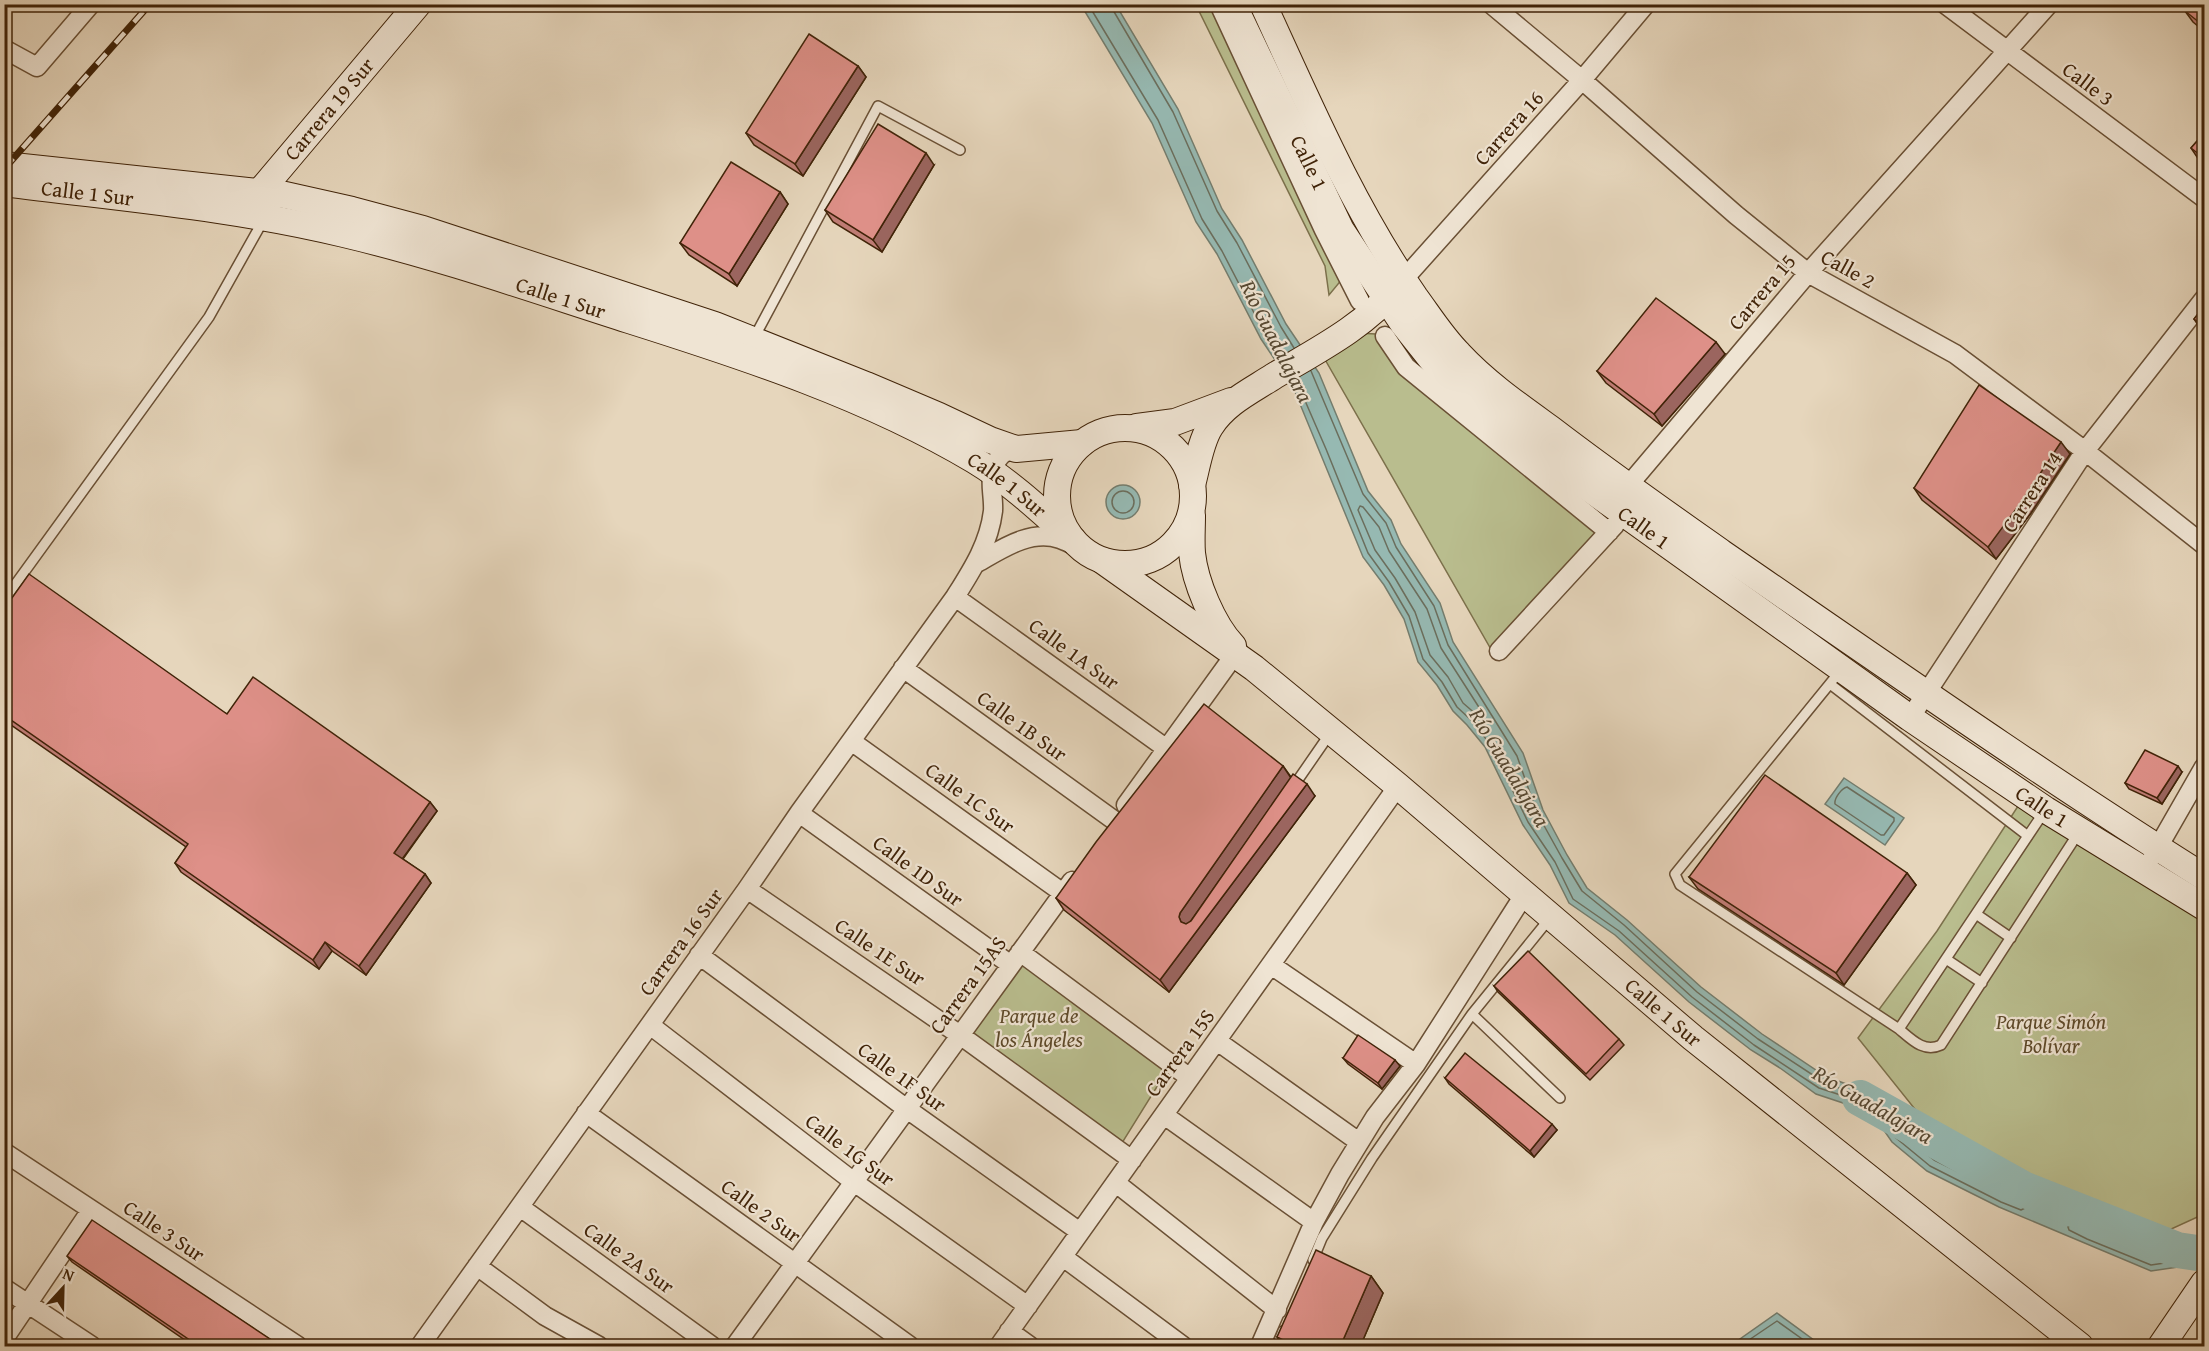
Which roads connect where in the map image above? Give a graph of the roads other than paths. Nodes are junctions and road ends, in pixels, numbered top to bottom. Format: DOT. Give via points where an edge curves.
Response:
graph roads {
  1 [pos="418,4"];
  2 [pos="1219,4"];
  3 [pos="1233,4"];
  4 [pos="1263,4"];
  5 [pos="1491,4"];
  6 [pos="1646,4"];
  7 [pos="1945,4"];
  8 [pos="2049,4"];
  9 [pos="90,5"];
  10 [pos="4,49"];
  11 [pos="2007,52"];
  12 [pos="1582,80"];
  13 [pos="960,150"];
  14 [pos="4,165"];
  15 [pos="4,183"];
  16 [pos="260,192"];
  17 [pos="2205,198"];
  18 [pos="253,216"];
  19 [pos="1360,260"];
  20 [pos="1808,273"];
  21 [pos="1403,280"];
  22 [pos="1387,299"];
  23 [pos="2205,299"];
  24 [pos="1360,301"];
  25 [pos="1350,330"];
  26 [pos="1385,336"];
  27 [pos="753,340"];
  28 [pos="1425,353"];
  29 [pos="1240,397"];
  30 [pos="1122,428"];
  31 [pos="1082,443"];
  32 [pos="1016,449"];
  33 [pos="2085,451"];
  34 [pos="992,473"];
  35 [pos="1192,496"];
  36 [pos="1618,510"];
  37 [pos="2205,545"];
  38 [pos="1087,551"];
  39 [pos="977,562"];
  40 [pos="955,597"];
  41 [pos="4,600"];
  42 [pos="1499,651"];
  43 [pos="1242,658"];
  44 [pos="903,668"];
  45 [pos="1836,677"];
  46 [pos="1926,694"];
  47 [pos="1910,718"];
  48 [pos="1331,732"];
  49 [pos="851,741"];
  50 [pos="1167,749"];
  51 [pos="2205,767"];
  52 [pos="1398,786"];
  53 [pos="1290,792"];
  54 [pos="2046,810"];
  55 [pos="799,813"];
  56 [pos="1115,821"];
  57 [pos="2080,831"];
  58 [pos="2028,836"];
  59 [pos="1102,839"];
  60 [pos="2158,848"];
  61 [pos="1083,866"];
  62 [pos="2144,871"];
  63 [pos="2205,877"];
  64 [pos="747,889"];
  65 [pos="1063,892"];
  66 [pos="1524,895"];
  67 [pos="2205,907"];
  68 [pos="1976,914"];
  69 [pos="1550,918"];
  70 [pos="2011,938"];
  71 [pos="699,955"];
  72 [pos="1015,959"];
  73 [pos="1946,959"];
  74 [pos="1271,965"];
  75 [pos="1982,983"];
  76 [pos="1472,1014"];
  77 [pos="650,1025"];
  78 [pos="1899,1029"];
  79 [pos="960,1035"];
  80 [pos="1217,1041"];
  81 [pos="1416,1064"];
  82 [pos="1190,1078"];
  83 [pos="1560,1098"];
  84 [pos="907,1109"];
  85 [pos="586,1113"];
  86 [pos="1164,1115"];
  87 [pos="1359,1142"];
  88 [pos="4,1152"];
  89 [pos="1132,1160"];
  90 [pos="854,1182"];
  91 [pos="1116,1183"];
  92 [pos="520,1206"];
  93 [pos="91,1210"];
  94 [pos="1314,1222"];
  95 [pos="1080,1232"];
  96 [pos="1064,1257"];
  97 [pos="795,1264"];
  98 [pos="477,1266"];
  99 [pos="1309,1270"];
  100 [pos="4,1288"];
  101 [pos="2198,1293"];
  102 [pos="28,1304"];
  103 [pos="1028,1306"];
  104 [pos="1282,1317"];
  105 [pos="1010,1331"];
  106 [pos="4,1339"];
  107 [pos="571,1340"];
  108 [pos="92,1347"];
  109 [pos="298,1347"];
  110 [pos="420,1347"];
  111 [pos="599,1347"];
  112 [pos="712,1347"];
  113 [pos="735,1347"];
  114 [pos="910,1347"];
  115 [pos="999,1347"];
  116 [pos="1030,1347"];
  117 [pos="1183,1347"];
  118 [pos="1260,1347"];
  119 [pos="1277,1347"];
  120 [pos="2080,1347"];
  121 [pos="2161,1347"];
  1 -- 16 [label="main road, Carrera 19 Sur"];
  2 -- 24 [label="street"];
  3 -- 19 [label="main road, Calle 1" via="1341,230"];
  4 -- 21 [label="main road, Calle 1" via="1338,166"];
  5 -- 12 [label="street, Calle 2"];
  6 -- 12 [label="street, Carrera 16"];
  7 -- 11 [label="street, Calle 3"];
  8 -- 11 [label="street, Carrera 15"];
  9 -- 10 [label="street" via="37,67"];
  11 -- 17 [label="street, Calle 3"];
  11 -- 20 [label="street, Carrera 15"];
  12 -- 20 [label="street, Calle 2"];
  12 -- 21 [label="street, Carrera 16"];
  13 -- 27 [label="lane" via="879,106"];
  14 -- 16 [label="main road, Calle 1 Sur"];
  15 -- 18 [label="main road, Calle 1 Sur"];
  16 -- 18 [label="main road, Carrera 19 Sur"];
  16 -- 27 [label="main road, Calle 1 Sur" via="423,229"];
  18 -- 34 [label="main road, Calle 1 Sur" via="344,234 434,258 688,339 823,387 910,427"];
  18 -- 41 [label="lane" via="209,318"];
  19 -- 22 [label="main road, Calle 1"];
  19 -- 24 [label="main road"];
  20 -- 33 [label="street, Calle 2" via="1955,354"];
  20 -- 36 [label="street, Carrera 15"];
  21 -- 22 [label="main road"];
  21 -- 36 [label="main road, Calle 1" via="1460,355"];
  22 -- 25 [label="main road"];
  22 -- 28 [label="main road, Calle 1"];
  23 -- 33 [label="street, Carrera 14"];
  24 -- 25 [label="main road"];
  25 -- 28 [label="main road" via="1381,327 1401,332"];
  25 -- 29 [label="main road"];
  26 -- 36 [label="street" via="1406,367"];
  27 -- 32 [label="main road, Calle 1 Sur"];
  28 -- 36 [label="main road, Calle 1" via="1500,422"];
  29 -- 30 [label="main road" via="1175,422"];
  29 -- 35 [label="main road" via="1221,412 1208,430"];
  30 -- 31 [label="main road" via="1105,430"];
  30 -- 35 [label="main road" via="1157,436 1173,448 1187,468"];
  31 -- 32 [label="main road, Calle 1 Sur"];
  31 -- 38 [label="main road" via="1067,459 1058,480 1056,502 1062,523"];
  32 -- 34 [label="street" via="1005,451"];
  33 -- 37 [label="street, Calle 2"];
  33 -- 46 [label="street, Carrera 14"];
  34 -- 38 [label="main road, Calle 1 Sur"];
  34 -- 39 [label="street, Carrera 16 Sur" via="993,514"];
  35 -- 38 [label="main road" via="1186,528 1158,556 1123,564"];
  35 -- 43 [label="main road, Calle 1 Sur" via="1192,553 1198,578 1215,621"];
  36 -- 42 [label="street, Carrera 15"];
  36 -- 45 [label="main road, Calle 1"];
  36 -- 46 [label="main road, Calle 1"];
  38 -- 39 [label="street" via="1060,539 1023,538"];
  38 -- 43 [label="main road, Calle 1 Sur"];
  39 -- 40 [label="street, Carrera 16 Sur"];
  40 -- 44 [label="street, Carrera 16 Sur"];
  40 -- 50 [label="street, Calle 1A Sur"];
  43 -- 48 [label="main road, Calle 1 Sur"];
  43 -- 50 [label="street"];
  44 -- 49 [label="street, Carrera 16 Sur"];
  44 -- 56 [label="street, Calle 1B Sur"];
  45 -- 47 [label="main road, Calle 1"];
  45 -- 58 [label="lane"];
  45 -- 78 [label="lane" via="1675,874 1680,885"];
  46 -- 47 [label="street, Carrera 14"];
  46 -- 60 [label="main road, Calle 1"];
  47 -- 54 [label="main road, Calle 1"];
  48 -- 52 [label="main road, Calle 1 Sur"];
  48 -- 53 [label="lane"];
  49 -- 55 [label="street, Carrera 16 Sur"];
  49 -- 65 [label="street, Calle 1C Sur"];
  50 -- 56 [label="street"];
  51 -- 60 [label="street"];
  52 -- 66 [label="main road, Calle 1 Sur"];
  52 -- 74 [label="street, Carrera 15S"];
  54 -- 57 [label="main road, Calle 1"];
  54 -- 58 [label="lane"];
  55 -- 64 [label="street, Carrera 16 Sur"];
  55 -- 72 [label="street, Calle 1D Sur"];
  56 -- 59 [label="street"];
  57 -- 62 [label="main road, Calle 1"];
  57 -- 70 [label="lane"];
  58 -- 68 [label="lane"];
  60 -- 62 [label="street"];
  60 -- 63 [label="main road, Calle 1"];
  61 -- 65 [label="street, Carrera 15AS"];
  62 -- 67 [label="main road, Calle 1"];
  64 -- 71 [label="street, Carrera 16 Sur"];
  64 -- 79 [label="street, Calle 1E Sur"];
  65 -- 72 [label="street, Carrera 15AS"];
  66 -- 69 [label="main road, Calle 1 Sur"];
  66 -- 81 [label="street"];
  68 -- 70 [label="lane"];
  68 -- 73 [label="lane"];
  69 -- 76 [label="lane"];
  69 -- 120 [label="main road, Calle 1 Sur" via="1693,1038"];
  70 -- 75 [label="lane"];
  71 -- 77 [label="street, Carrera 16 Sur"];
  71 -- 84 [label="street, Calle 1F Sur"];
  72 -- 79 [label="street, Carrera 15AS"];
  72 -- 82 [label="street"];
  73 -- 75 [label="lane"];
  73 -- 78 [label="lane"];
  74 -- 80 [label="street, Carrera 15S"];
  74 -- 81 [label="street"];
  75 -- 78 [label="lane" via="1941,1046 1922,1047"];
  76 -- 83 [label="lane"];
  76 -- 99 [label="lane" via="1372,1158 1322,1238"];
  77 -- 85 [label="street, Carrera 16 Sur"];
  77 -- 90 [label="street, Calle 1G Sur"];
  79 -- 84 [label="street, Carrera 15AS"];
  79 -- 89 [label="street, Calle 1E Sur"];
  80 -- 82 [label="street, Carrera 15S"];
  80 -- 87 [label="street"];
  81 -- 87 [label="street"];
  82 -- 86 [label="street, Carrera 15S"];
  84 -- 90 [label="street, Carrera 15AS"];
  84 -- 95 [label="street, Calle 1F Sur"];
  85 -- 92 [label="street, Carrera 16 Sur"];
  85 -- 97 [label="street, Calle 2 Sur"];
  86 -- 89 [label="street, Carrera 15S"];
  86 -- 94 [label="street"];
  87 -- 94 [label="street"];
  88 -- 93 [label="street, Calle 3 Sur"];
  89 -- 91 [label="street, Carrera 15S"];
  90 -- 97 [label="street, Carrera 15AS"];
  90 -- 103 [label="street, Calle 1G Sur"];
  91 -- 95 [label="street, Carrera 15S"];
  91 -- 104 [label="street"];
  92 -- 98 [label="street, Carrera 16 Sur"];
  92 -- 112 [label="street, Calle 2A Sur"];
  93 -- 102 [label="street"];
  93 -- 109 [label="street, Calle 3 Sur"];
  94 -- 104 [label="street"];
  95 -- 96 [label="street, Carrera 15S"];
  96 -- 103 [label="street, Carrera 15S"];
  96 -- 117 [label="street"];
  97 -- 113 [label="street, Carrera 15AS"];
  97 -- 114 [label="street, Calle 2 Sur"];
  98 -- 107 [label="street"];
  98 -- 110 [label="street, Carrera 16 Sur"];
  100 -- 102 [label="street"];
  101 -- 121 [label="main road"];
  102 -- 106 [label="street"];
  102 -- 108 [label="street"];
  103 -- 105 [label="street, Carrera 15S"];
  104 -- 118 [label="street"];
  104 -- 119 [label="lane"];
  105 -- 115 [label="street, Carrera 15S"];
  105 -- 116 [label="street"];
  107 -- 111 [label="street"];
}
